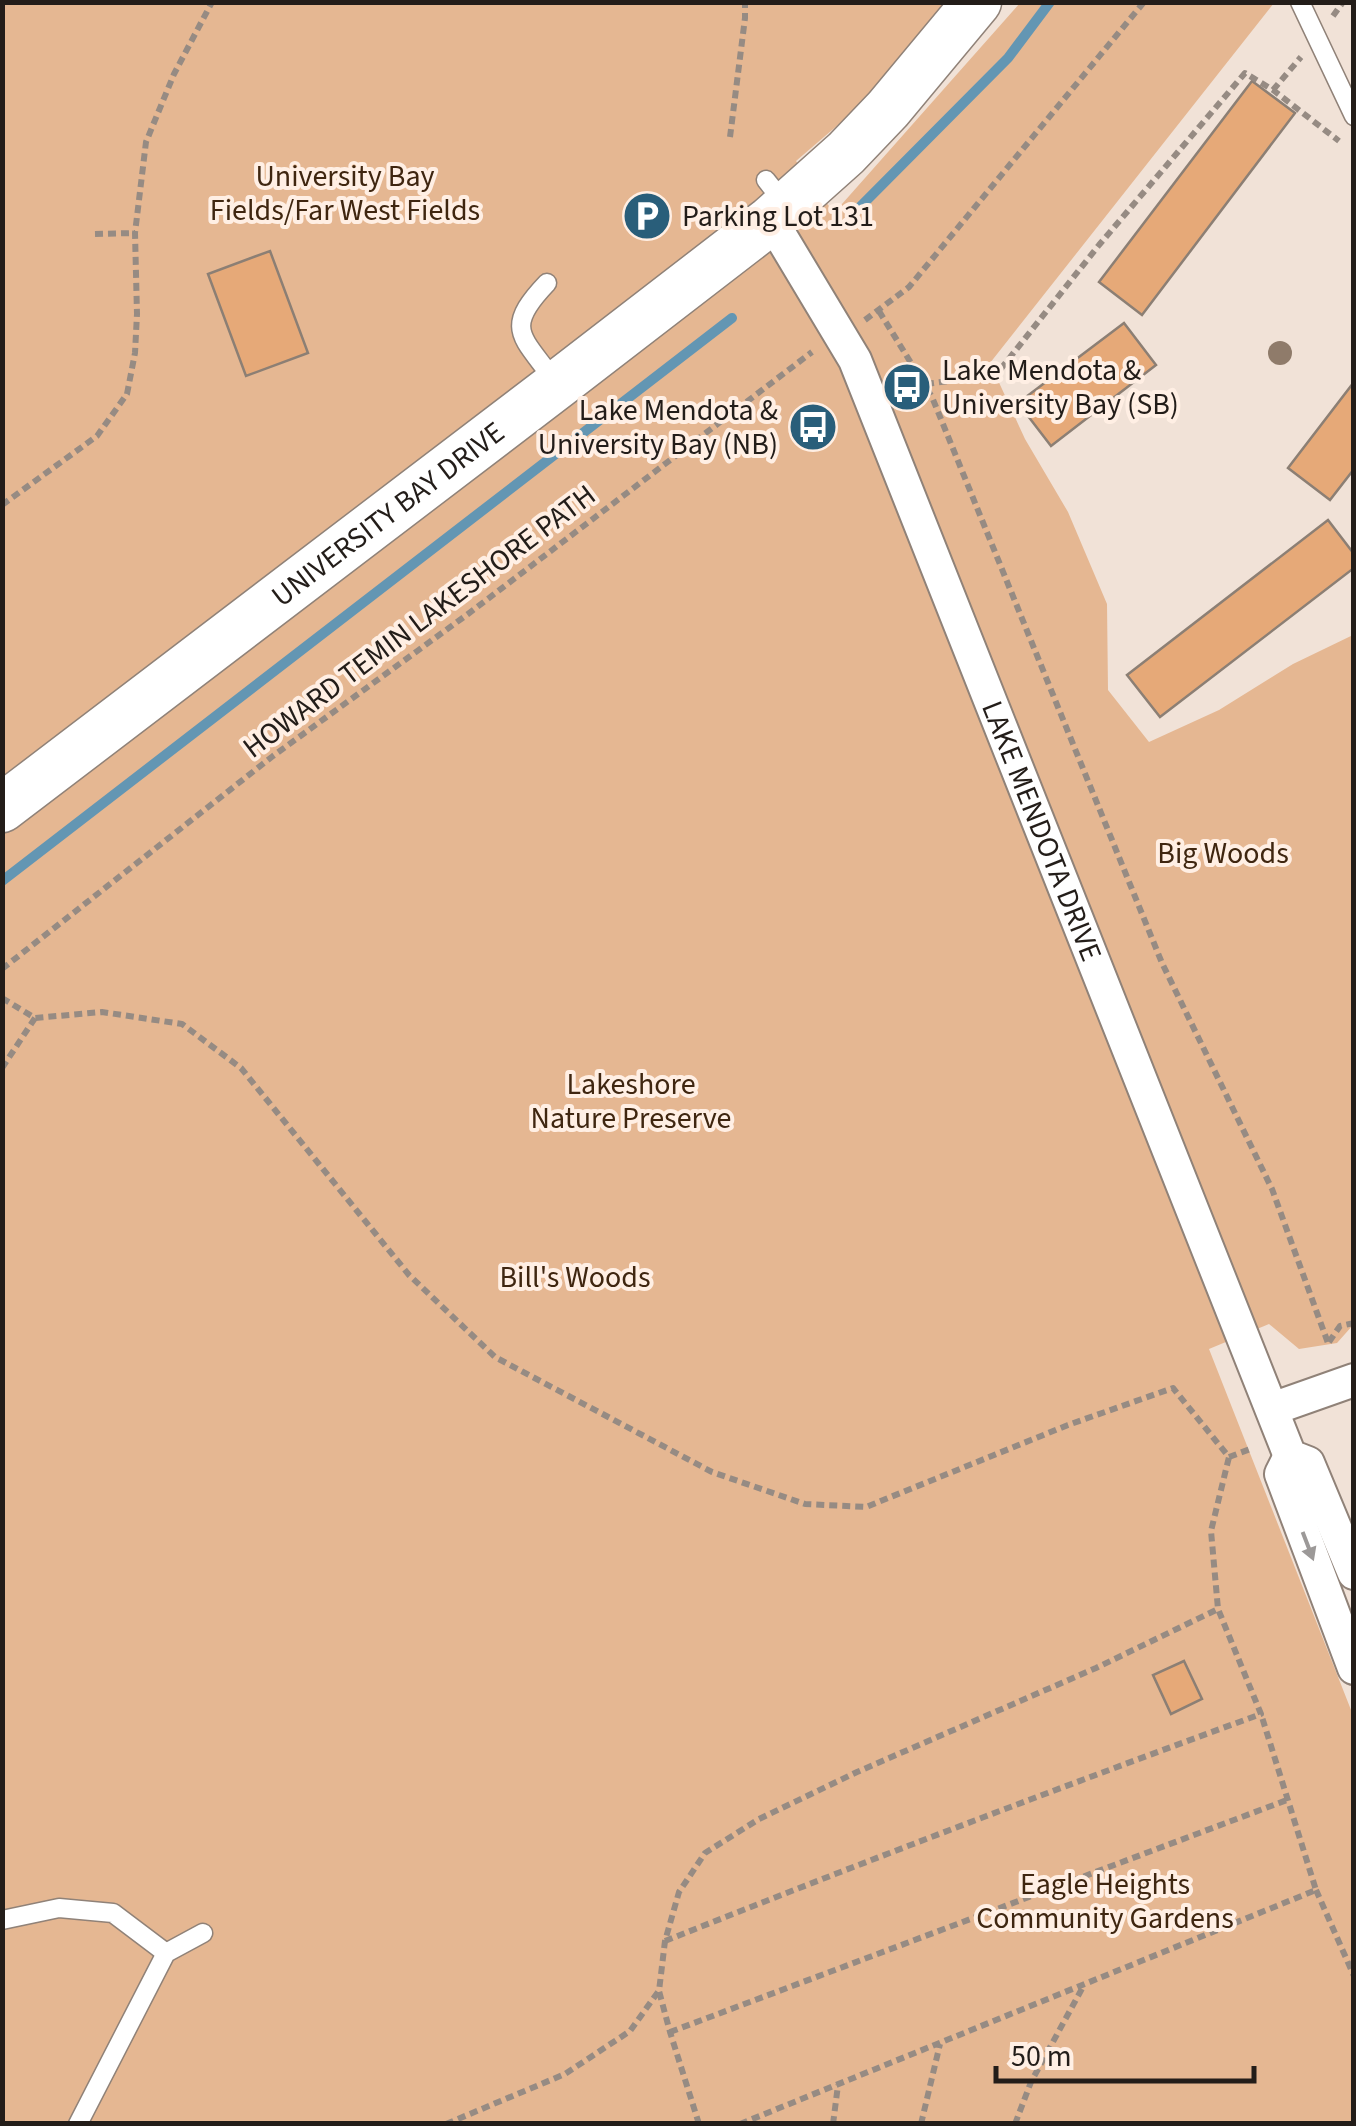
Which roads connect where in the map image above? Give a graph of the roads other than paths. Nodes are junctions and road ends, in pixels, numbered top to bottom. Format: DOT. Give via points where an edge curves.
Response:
graph roads {
  1 [pos="977,2"];
  2 [pos="1300,2"];
  3 [pos="1354,116"];
  4 [pos="774,202"];
  5 [pos="547,282"];
  6 [pos="558,386"];
  7 [pos="2,808"];
  8 [pos="1354,1380"];
  9 [pos="1282,1434"];
  10 [pos="1354,1573"];
  11 [pos="1354,1668"];
  12 [pos="2,1920"];
  13 [pos="204,1933"];
  14 [pos="166,1952"];
  15 [pos="78,2124"];
  1 -- 4 [label="street, UNIVERSITY BAY DRIVE" via="846,153"];
  2 -- 3 [label="lane"];
  4 -- 6 [label="street, UNIVERSITY BAY DRIVE"];
  4 -- 9 [label="street, LAKE MENDOTA DRIVE" via="855,360"];
  5 -- 6 [label="lane" via="526,304 520,322 522,336"];
  6 -- 7 [label="street, UNIVERSITY BAY DRIVE"];
  8 -- 9 [label="street"];
  9 -- 10 [label="street, LAKE MENDOTA DRIVE" via="1308,1463"];
  9 -- 11 [label="street, LAKE MENDOTA DRIVE, one-way" via="1281,1474"];
  12 -- 14 [label="lane" via="59,1908 114,1913"];
  13 -- 14 [label="lane"];
  14 -- 15 [label="lane"];
}
